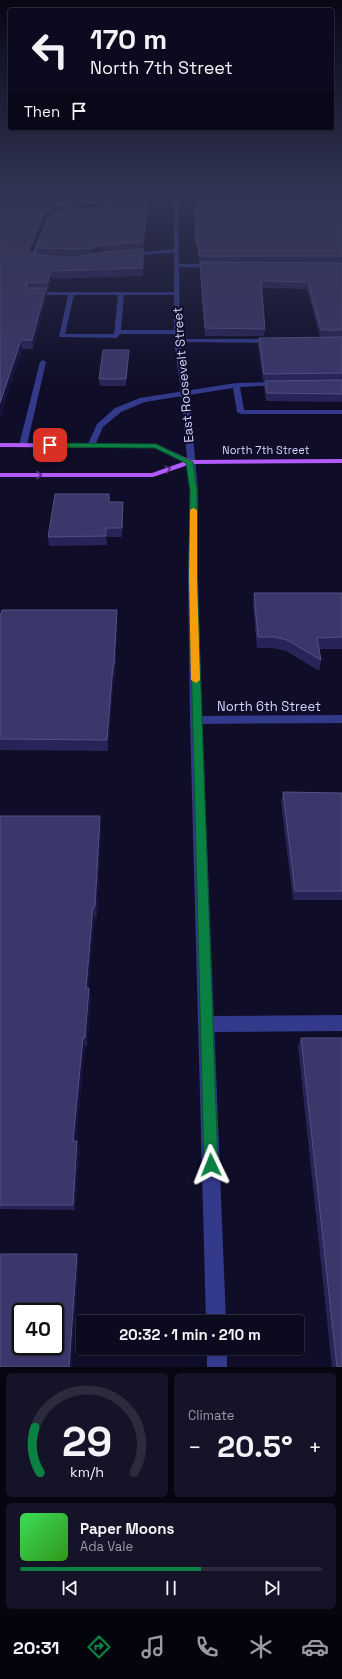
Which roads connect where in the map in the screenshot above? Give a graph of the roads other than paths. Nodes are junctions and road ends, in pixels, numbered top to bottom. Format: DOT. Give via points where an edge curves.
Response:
graph roads {
  1 [pos="38,259"];
  2 [pos="176,259"];
  3 [pos="48,260"];
  4 [pos="176,266"];
  5 [pos="218,266"];
  6 [pos="30,293"];
  7 [pos="71,293"];
  8 [pos="121,293"];
  9 [pos="177,293"];
  10 [pos="117,332"];
  11 [pos="177,332"];
  12 [pos="177,341"];
  13 [pos="280,341"];
  14 [pos="43,362"];
  15 [pos="288,384"];
  16 [pos="236,385"];
  17 [pos="185,392"];
  18 [pos="342,412"];
  19 [pos="0,445"];
  20 [pos="23,445"];
  21 [pos="91,446"];
  22 [pos="342,461"];
  23 [pos="190,462"];
  24 [pos="0,475"];
  25 [pos="196,720"];
  26 [pos="342,720"];
  27 [pos="342,1023"];
  28 [pos="206,1024"];
  29 [pos="216,1315"];
  30 [pos="217,1355"];
  31 [pos="217,1367"];
  1 -- 3 [label="street"];
  2 -- 4 [label="street, East Roosevelt Street"];
  4 -- 5 [label="street"];
  4 -- 9 [label="street, East Roosevelt Street"];
  6 -- 7 [label="street"];
  7 -- 8 [label="street"];
  7 -- 10 [label="street" via="61,336 117,336"];
  8 -- 9 [label="street"];
  8 -- 10 [label="street"];
  9 -- 11 [label="street, East Roosevelt Street"];
  10 -- 11 [label="street"];
  11 -- 12 [label="street, East Roosevelt Street"];
  12 -- 13 [label="street"];
  12 -- 17 [label="street, East Roosevelt Street"];
  14 -- 20 [label="street"];
  15 -- 16 [label="street"];
  16 -- 17 [label="street"];
  16 -- 18 [label="street" via="241,412"];
  17 -- 21 [label="street" via="143,400 118,410 100,426"];
  17 -- 23 [label="street, East Roosevelt Street"];
  19 -- 20 [label="main road, North 7th Street"];
  20 -- 21 [label="main road, North 7th Street"];
  21 -- 23 [label="main road, North 7th Street" via="156,446"];
  22 -- 23 [label="main road, North 7th Street"];
  24 -- 23 [label="main road, North 7th Street, one-way" via="153,475"];
  23 -- 25 [label="street, East Roosevelt Street" via="194,491"];
  25 -- 26 [label="street, North 6th Street"];
  25 -- 28 [label="street, East Roosevelt Street"];
  27 -- 28 [label="street"];
  28 -- 29 [label="street, East Roosevelt Street"];
  30 -- 31 [label="street"];
}
